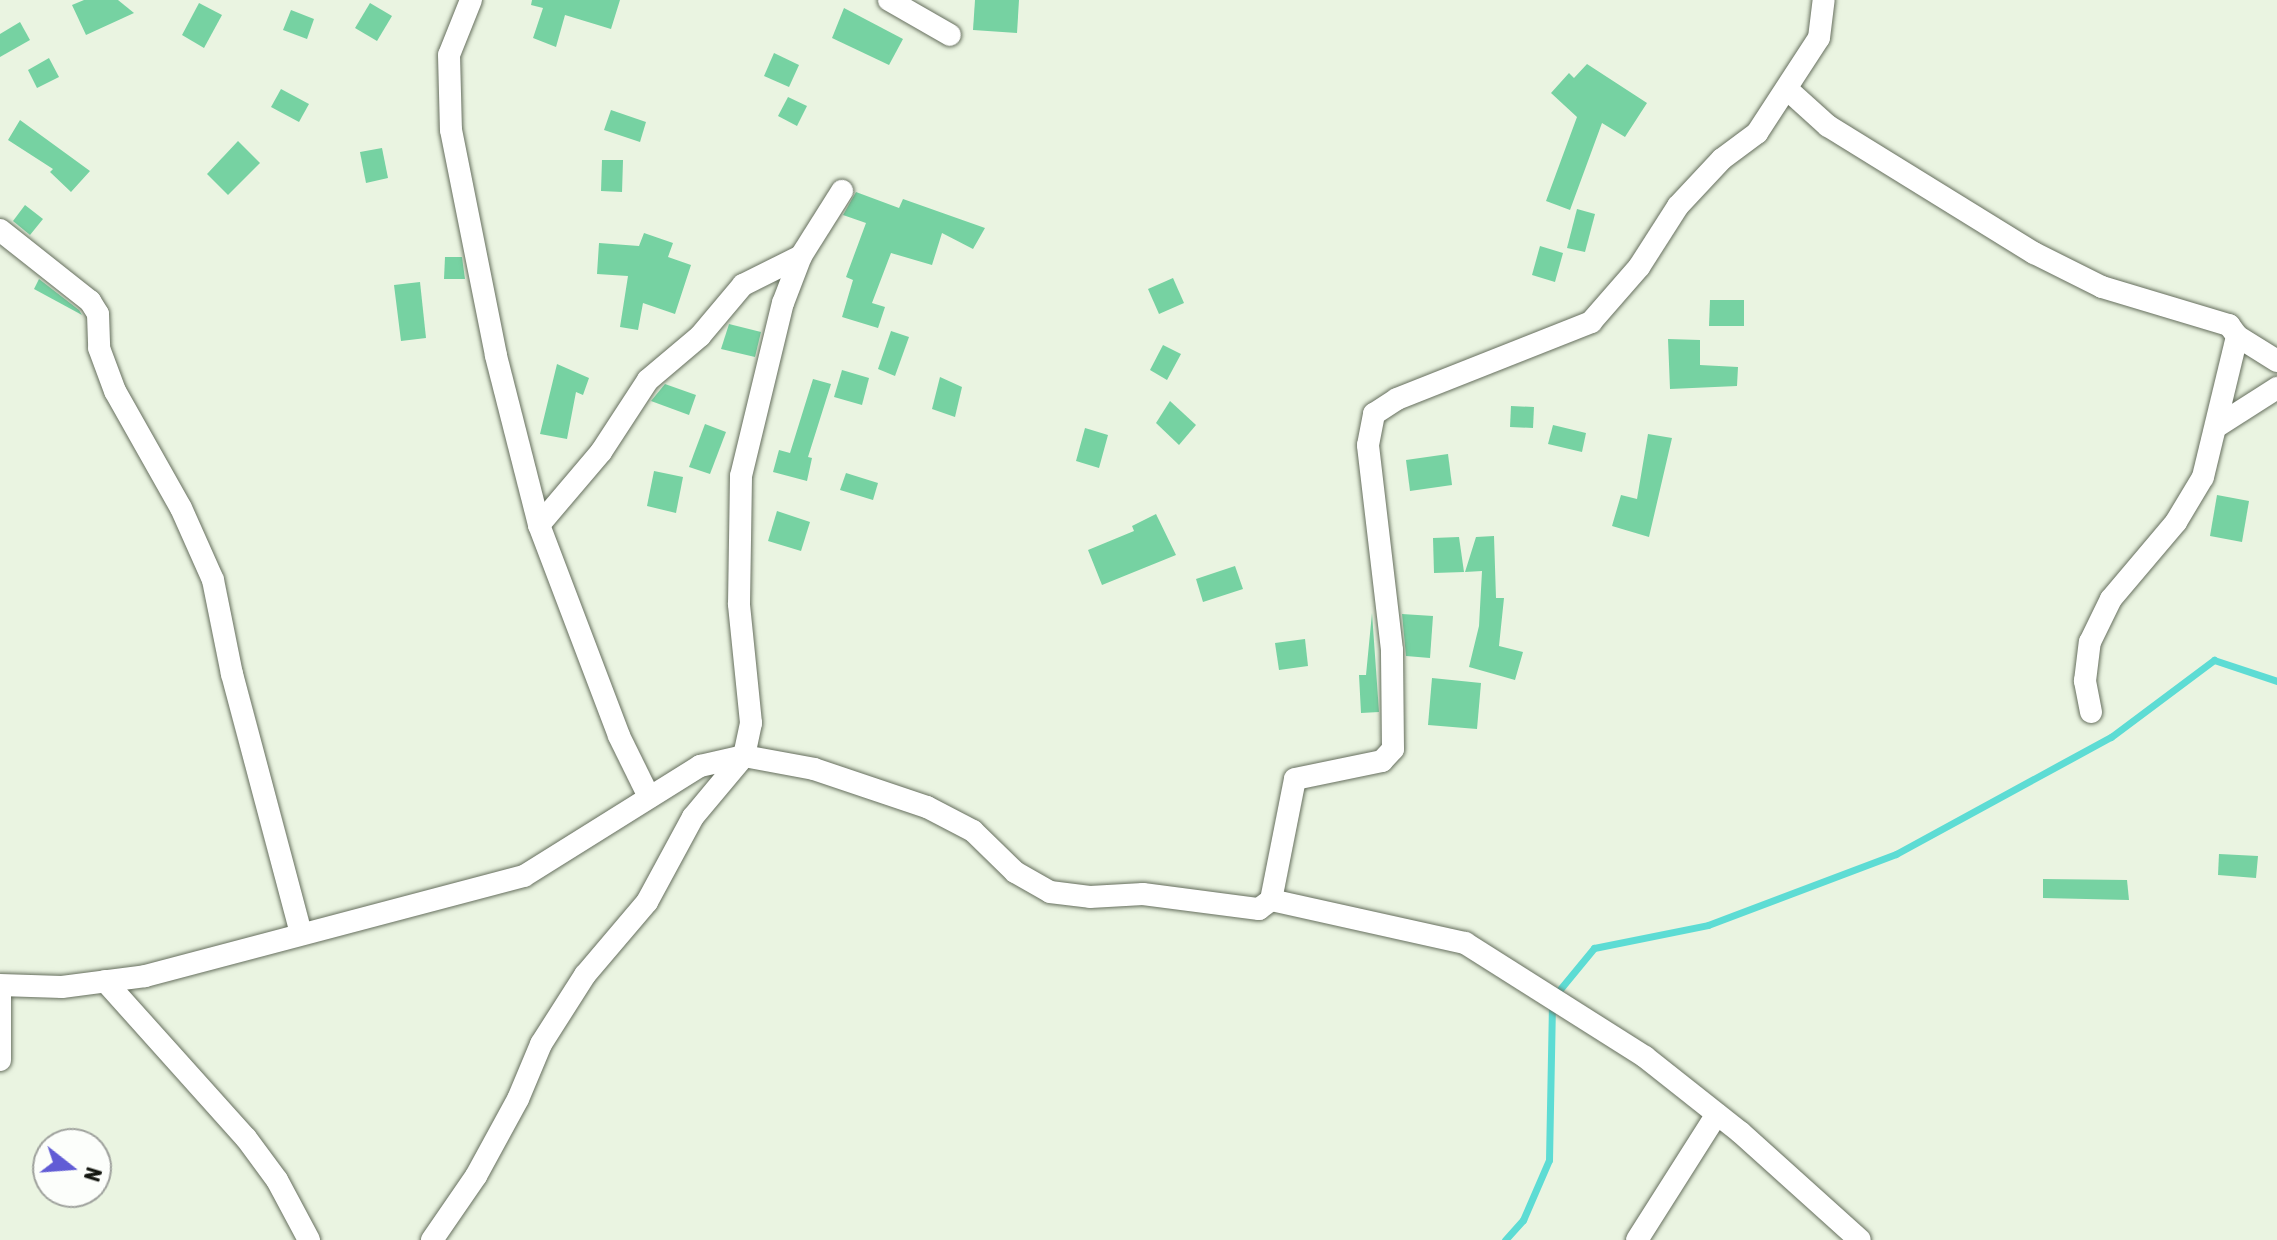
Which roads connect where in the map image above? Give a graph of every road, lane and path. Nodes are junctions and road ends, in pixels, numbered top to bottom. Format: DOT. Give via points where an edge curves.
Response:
graph roads {
  1 [pos="471,0"];
  2 [pos="889,0"];
  3 [pos="1824,0"];
  4 [pos="950,35"];
  5 [pos="1787,89"];
  6 [pos="842,191"];
  7 [pos="0,230"];
  8 [pos="801,256"];
  9 [pos="2237,336"];
  10 [pos="2277,361"];
  11 [pos="2277,388"];
  12 [pos="2219,425"];
  13 [pos="539,525"];
  14 [pos="2091,712"];
  15 [pos="744,756"];
  16 [pos="649,797"];
  17 [pos="1271,900"];
  18 [pos="301,933"];
  19 [pos="105,981"];
  20 [pos="0,985"];
  21 [pos="0,993"];
  22 [pos="0,1060"];
  23 [pos="1717,1114"];
  24 [pos="309,1240"];
  25 [pos="432,1240"];
  26 [pos="1637,1240"];
  27 [pos="1860,1240"];
  1 -- 13 [label="street" via="449,55 451,130 496,356"];
  2 -- 4 [label="street"];
  3 -- 5 [label="street" via="1819,38"];
  5 -- 9 [label="street" via="1828,126 2034,253 2102,287 2229,325"];
  5 -- 17 [label="street" via="1757,133 1722,159 1678,206 1639,267 1591,322 1397,399 1374,414 1368,445 1392,650 1393,749 1382,761 1295,779"];
  6 -- 8 [label="street"];
  7 -- 18 [label="street" via="90,301 98,314 99,348 115,391 181,508 213,580 232,674"];
  8 -- 13 [label="street" via="743,285 700,336 648,380 601,452"];
  8 -- 15 [label="street" via="783,303 741,476 739,604 751,723"];
  9 -- 10 [label="street"];
  9 -- 12 [label="street"];
  11 -- 12 [label="street"];
  12 -- 14 [label="street" via="2196,488 2176,522 2111,599 2090,642 2085,681"];
  13 -- 16 [label="street" via="619,736"];
  15 -- 16 [label="street" via="700,766"];
  15 -- 17 [label="street" via="814,769 927,807 973,831 1015,872 1050,892 1143,894 1259,909"];
  15 -- 25 [label="street" via="693,817 647,902 585,975 541,1044 476,1176"];
  16 -- 18 [label="street" via="586,842 524,876"];
  17 -- 23 [label="street" via="1465,943 1645,1057"];
  18 -- 19 [label="street" via="145,976"];
  19 -- 20 [label="street"];
  19 -- 24 [label="street" via="246,1138 277,1180"];
  21 -- 22 [label="street"];
  23 -- 26 [label="street"];
  23 -- 27 [label="street"];
}
